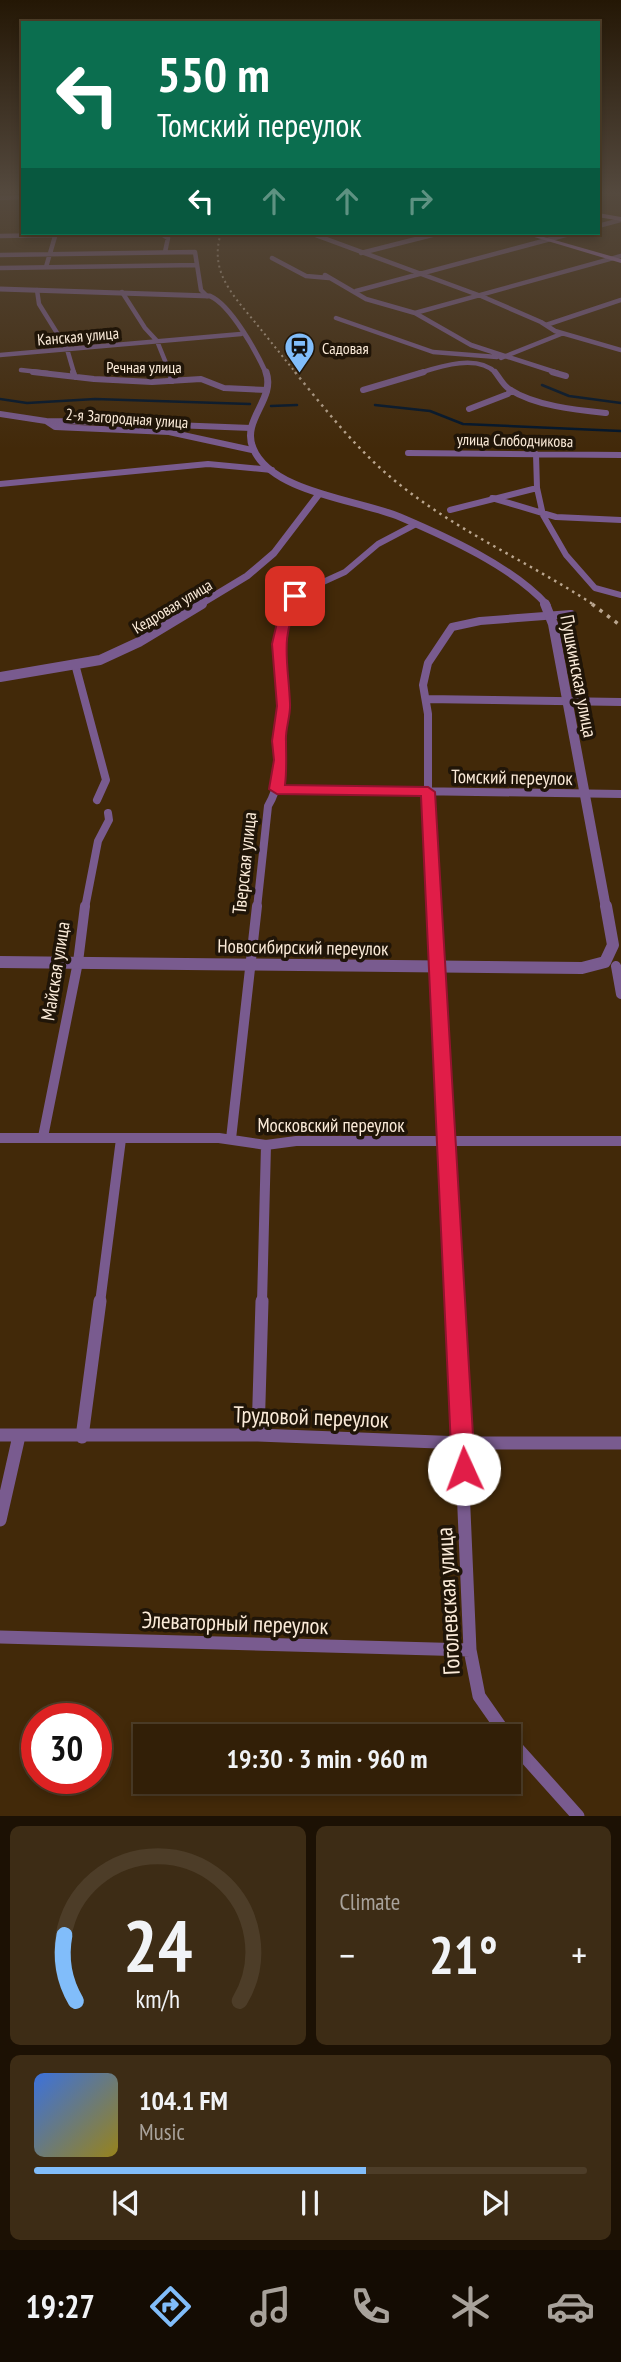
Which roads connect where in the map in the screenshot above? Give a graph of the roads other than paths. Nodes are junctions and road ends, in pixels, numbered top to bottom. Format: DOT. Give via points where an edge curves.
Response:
graph roads {
  1 [pos="199,279"];
  2 [pos="331,279"];
  3 [pos="407,279"];
  4 [pos="433,279"];
  5 [pos="542,279"];
  6 [pos="37,290"];
  7 [pos="0,291"];
  8 [pos="356,291"];
  9 [pos="122,292"];
  10 [pos="207,296"];
  11 [pos="481,296"];
  12 [pos="621,300"];
  13 [pos="415,313"];
  14 [pos="337,318"];
  15 [pos="546,325"];
  16 [pos="241,334"];
  17 [pos="561,334"];
  18 [pos="157,341"];
  19 [pos="67,349"];
  20 [pos="621,350"];
  21 [pos="0,355"];
  22 [pos="503,357"];
  23 [pos="487,366"];
  24 [pos="21,370"];
  25 [pos="566,376"];
  26 [pos="75,377"];
  27 [pos="173,381"];
  28 [pos="267,390"];
  29 [pos="363,390"];
  30 [pos="512,390"];
  31 [pos="469,409"];
  32 [pos="606,413"];
  33 [pos="0,414"];
  34 [pos="46,421"];
  35 [pos="251,428"];
  36 [pos="253,451"];
  37 [pos="408,453"];
  38 [pos="536,454"];
  39 [pos="621,455"];
  40 [pos="228,462"];
  41 [pos="272,470"];
  42 [pos="0,484"];
  43 [pos="537,488"];
  44 [pos="319,494"];
  45 [pos="492,498"];
  46 [pos="450,510"];
  47 [pos="544,515"];
  48 [pos="621,520"];
  49 [pos="416,524"];
  50 [pos="621,595"];
  51 [pos="571,614"];
  52 [pos="552,616"];
  53 [pos="75,664"];
  54 [pos="0,677"];
  55 [pos="426,699"];
  56 [pos="566,702"];
  57 [pos="621,702"];
  58 [pos="277,789"];
  59 [pos="428,792"];
  60 [pos="583,793"];
  61 [pos="621,794"];
  62 [pos="97,800"];
  63 [pos="108,813"];
  64 [pos="0,962"];
  65 [pos="78,962"];
  66 [pos="252,964"];
  67 [pos="614,965"];
  68 [pos="438,966"];
  69 [pos="621,993"];
  70 [pos="43,1137"];
  71 [pos="0,1138"];
  72 [pos="121,1139"];
  73 [pos="231,1139"];
  74 [pos="621,1141"];
  75 [pos="446,1143"];
  76 [pos="266,1145"];
  77 [pos="0,1435"];
  78 [pos="258,1435"];
  79 [pos="19,1436"];
  80 [pos="82,1437"];
  81 [pos="463,1443"];
  82 [pos="621,1443"];
  83 [pos="0,1520"];
  84 [pos="0,1637"];
  85 [pos="470,1650"];
  86 [pos="497,1724"];
  87 [pos="521,1752"];
  88 [pos="578,1816"];
  1 -- 10 [label="street"];
  2 -- 8 [label="street"];
  3 -- 8 [label="street"];
  4 -- 11 [label="street"];
  5 -- 11 [label="street"];
  6 -- 7 [label="street"];
  6 -- 9 [label="street"];
  6 -- 19 [label="street" via="39,304"];
  8 -- 13 [label="street" via="366,299"];
  9 -- 10 [label="street"];
  9 -- 18 [label="street"];
  10 -- 16 [label="street" via="218,300"];
  11 -- 13 [label="street"];
  11 -- 15 [label="street"];
  12 -- 15 [label="street"];
  13 -- 22 [label="street" via="471,345"];
  14 -- 22 [label="street" via="437,353"];
  15 -- 17 [label="street"];
  16 -- 18 [label="street, Канская улица"];
  16 -- 28 [label="street" via="266,371"];
  17 -- 20 [label="street"];
  17 -- 22 [label="street"];
  18 -- 19 [label="street, Канская улица"];
  18 -- 27 [label="street"];
  19 -- 21 [label="street, Канская улица"];
  19 -- 26 [label="street"];
  22 -- 23 [label="street"];
  22 -- 25 [label="street"];
  23 -- 29 [label="street" via="447,366"];
  23 -- 30 [label="street"];
  24 -- 26 [label="street, Речная улица"];
  26 -- 27 [label="street, Речная улица"];
  27 -- 28 [label="street, Речная улица" via="198,379 224,388"];
  28 -- 35 [label="street"];
  30 -- 31 [label="street"];
  30 -- 32 [label="street"];
  33 -- 34 [label="street, 2-я Загородная улица"];
  34 -- 35 [label="street"];
  34 -- 36 [label="street, 2-я Загородная улица" via="55,427 176,433"];
  35 -- 36 [label="street"];
  36 -- 40 [label="street"];
  36 -- 41 [label="street, Пушкинская улица"];
  37 -- 38 [label="street, улица Слободчикова"];
  38 -- 39 [label="street, улица Слободчикова"];
  38 -- 43 [label="street"];
  40 -- 41 [label="street"];
  40 -- 42 [label="street"];
  41 -- 44 [label="street, Пушкинская улица"];
  43 -- 45 [label="street"];
  43 -- 47 [label="street"];
  44 -- 49 [label="street, Пушкинская улица"];
  44 -- 53 [label="street, Кедровая улица" via="274,553 247,576 139,642 100,660"];
  45 -- 46 [label="street"];
  45 -- 47 [label="street"];
  47 -- 48 [label="street"];
  47 -- 50 [label="street" via="566,555 595,587"];
  49 -- 52 [label="street, Пушкинская улица" via="521,582 541,598"];
  49 -- 58 [label="street, Тверская улица" via="378,544 345,572 295,596 278,644 284,706"];
  51 -- 52 [label="street"];
  52 -- 55 [label="street, Гоголевская улица" via="455,625 426,668"];
  52 -- 56 [label="street, Пушкинская улица"];
  53 -- 54 [label="street, Кедровая улица"];
  53 -- 62 [label="street" via="106,780"];
  55 -- 56 [label="street"];
  55 -- 59 [label="street, Гоголевская улица"];
  56 -- 57 [label="street"];
  56 -- 60 [label="street, Пушкинская улица"];
  58 -- 59 [label="street, Томский переулок"];
  58 -- 66 [label="street, Тверская улица" via="268,806"];
  59 -- 60 [label="street, Томский переулок"];
  59 -- 68 [label="street, Гоголевская улица"];
  60 -- 61 [label="street, Томский переулок"];
  60 -- 67 [label="street, Пушкинская улица"];
  63 -- 65 [label="street, Майская улица" via="85,900"];
  64 -- 65 [label="street, Новосибирский переулок"];
  65 -- 66 [label="street, Новосибирский переулок"];
  65 -- 70 [label="street, Майская улица"];
  66 -- 68 [label="street, Новосибирский переулок"];
  66 -- 73 [label="street, Тверская улица"];
  67 -- 68 [label="street, Новосибирский переулок"];
  67 -- 69 [label="street, Пушкинская улица"];
  68 -- 75 [label="street, Гоголевская улица"];
  70 -- 71 [label="street, Московский переулок"];
  70 -- 72 [label="street, Московский переулок"];
  72 -- 73 [label="street, Московский переулок"];
  72 -- 80 [label="street"];
  73 -- 76 [label="street, Московский переулок"];
  74 -- 75 [label="street, Московский переулок"];
  75 -- 76 [label="street, Московский переулок" via="296,1141"];
  75 -- 81 [label="street, Гоголевская улица"];
  76 -- 78 [label="street"];
  77 -- 79 [label="street, Трудовой переулок"];
  78 -- 80 [label="street, Трудовой переулок"];
  78 -- 81 [label="street, Трудовой переулок"];
  79 -- 80 [label="street, Трудовой переулок"];
  79 -- 83 [label="street"];
  81 -- 82 [label="street, Трудовой переулок"];
  81 -- 85 [label="street, Гоголевская улица"];
  84 -- 85 [label="street, Элеваторный переулок"];
  85 -- 86 [label="street, Гоголевская улица" via="479,1696"];
  87 -- 88 [label="street, Гоголевская улица"];
}
